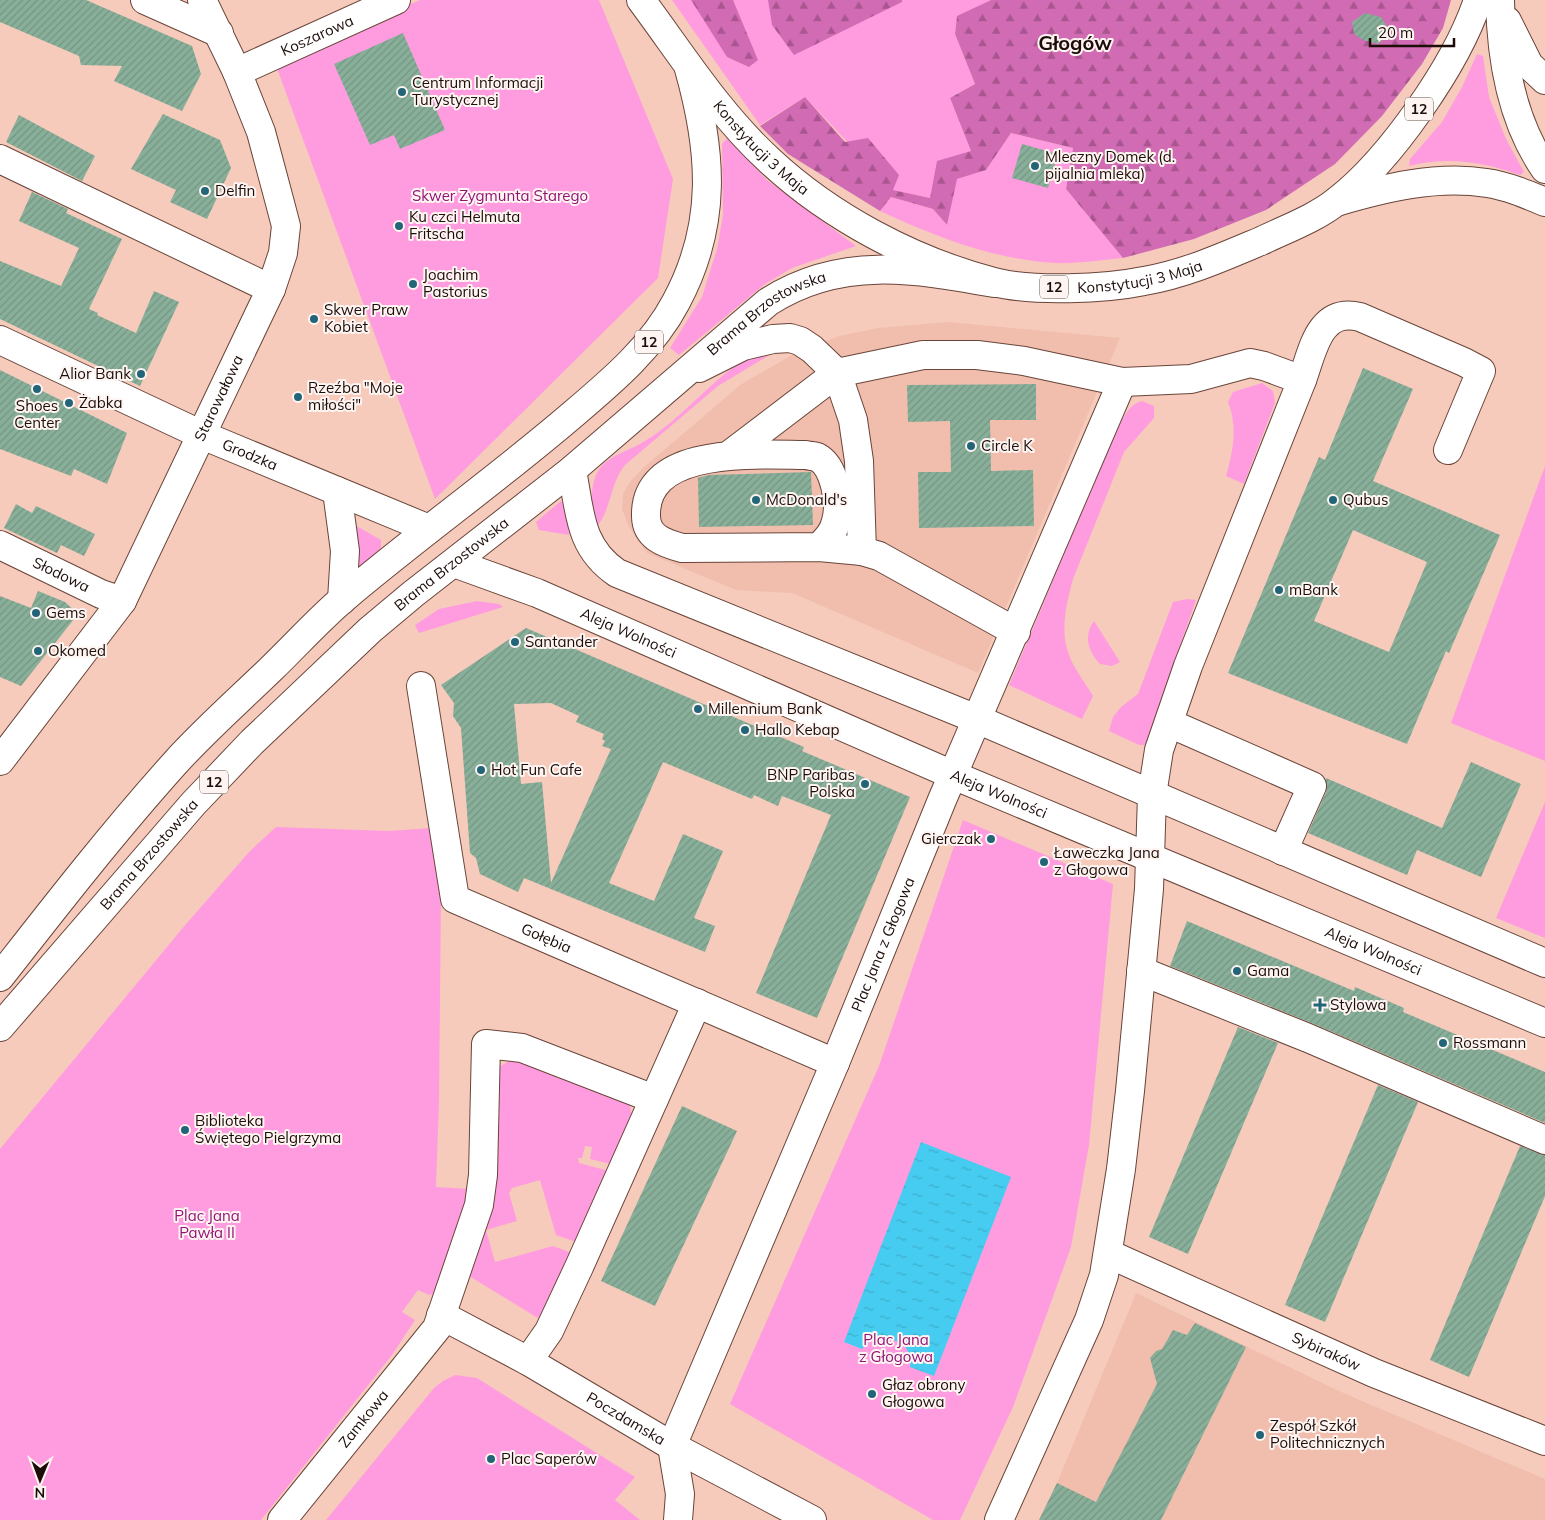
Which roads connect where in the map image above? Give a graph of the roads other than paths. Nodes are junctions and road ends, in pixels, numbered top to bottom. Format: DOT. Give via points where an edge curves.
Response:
graph roads {
  1 [pos="145,0"];
  2 [pos="202,0"];
  3 [pos="396,0"];
  4 [pos="642,0"];
  5 [pos="1493,2"];
  6 [pos="219,33"];
  7 [pos="689,69"];
  8 [pos="238,72"];
  9 [pos="1545,80"];
  10 [pos="0,158"];
  11 [pos="1545,170"];
  12 [pos="1336,202"];
  13 [pos="1545,202"];
  14 [pos="995,283"];
  15 [pos="270,289"];
  16 [pos="0,340"];
  17 [pos="837,373"];
  18 [pos="678,379"];
  19 [pos="1302,380"];
  20 [pos="1122,382"];
  21 [pos="202,436"];
  22 [pos="1448,450"];
  23 [pos="728,456"];
  24 [pos="572,470"];
  25 [pos="337,492"];
  26 [pos="429,530"];
  27 [pos="0,546"];
  28 [pos="820,547"];
  29 [pos="862,551"];
  30 [pos="454,563"];
  31 [pos="342,600"];
  32 [pos="122,601"];
  33 [pos="1016,632"];
  34 [pos="421,686"];
  35 [pos="979,720"];
  36 [pos="1169,723"];
  37 [pos="8,736"];
  38 [pos="0,762"];
  39 [pos="953,775"];
  40 [pos="1152,795"];
  41 [pos="1283,851"];
  42 [pos="1150,858"];
  43 [pos="1545,962"];
  44 [pos="1141,971"];
  45 [pos="0,977"];
  46 [pos="697,1003"];
  47 [pos="1545,1023"];
  48 [pos="0,1027"];
  49 [pos="835,1062"];
  50 [pos="654,1099"];
  51 [pos="1545,1140"];
  52 [pos="1109,1254"];
  53 [pos="441,1315"];
  54 [pos="528,1361"];
  55 [pos="1545,1441"];
  56 [pos="672,1446"];
  57 [pos="282,1520"];
  58 [pos="678,1520"];
  59 [pos="810,1520"];
  60 [pos="999,1520"];
  1 -- 6 [label="street"];
  2 -- 6 [label="street, Starowałowa"];
  3 -- 8 [label="street, Koszarowa"];
  4 -- 7 [label="street, Konstytucji 3 Maja / 12"];
  5 -- 9 [label="street" via="1529,65"];
  5 -- 11 [label="street" via="1508,81 1526,134"];
  5 -- 12 [label="street, Konstytucji 3 Maja / 12" via="1460,43 1428,97 1365,176"];
  6 -- 8 [label="street, Starowałowa"];
  7 -- 14 [label="street, Konstytucji 3 Maja / 12" via="768,159 812,194 894,244"];
  7 -- 26 [label="street, 12" via="706,146 707,207 698,255 674,306 654,336 617,375 514,464"];
  8 -- 15 [label="street, Starowałowa" via="261,132 286,226 283,254"];
  10 -- 15 [label="street"];
  12 -- 13 [label="street" via="1426,182 1487,182"];
  12 -- 14 [label="street, Konstytucji 3 Maja / 12" via="1225,256 1147,281 1065,288"];
  14 -- 18 [label="street, Brama Brzostowska / 12" via="897,268 820,277 798,284 768,302"];
  15 -- 21 [label="street, Starowałowa"];
  16 -- 21 [label="street, Grodzka"];
  17 -- 18 [label="street" via="800,341 774,338 743,346"];
  17 -- 20 [label="street" via="923,355 977,355 1024,361"];
  17 -- 23 [label="street"];
  17 -- 29 [label="street" via="853,420 859,461"];
  18 -- 24 [label="street, Brama Brzostowska / 12"];
  19 -- 20 [label="street" via="1250,363 1191,378"];
  19 -- 22 [label="street" via="1322,327 1336,316 1347,314 1464,362 1481,371"];
  19 -- 36 [label="street" via="1188,666"];
  20 -- 33 [label="street, Plac Jana z Głogowa"];
  21 -- 25 [label="street, Grodzka"];
  21 -- 32 [label="street, Starowałowa"];
  23 -- 28 [label="street" via="818,457 828,467 836,488 838,508 830,536"];
  23 -- 28 [label="street" via="686,464 663,476 651,488 646,503 646,524 653,535 662,542 682,548"];
  24 -- 30 [label="street, Brama Brzostowska / 12"];
  24 -- 35 [label="street" via="584,532 590,546 602,562 617,573"];
  25 -- 26 [label="street, Grodzka"];
  25 -- 31 [label="street" via="345,551"];
  26 -- 31 [label="street, 12"];
  27 -- 32 [label="street, Słodowa"];
  28 -- 29 [label="street"];
  29 -- 33 [label="street" via="879,556"];
  30 -- 39 [label="street, Aleja Wolności" via="537,592"];
  30 -- 48 [label="street, Brama Brzostowska / 12" via="370,630 252,742 193,804"];
  31 -- 45 [label="street, 12" via="178,760 99,851"];
  32 -- 37 [label="street, Starowałowa"];
  33 -- 35 [label="street, Plac Jana z Głogowa"];
  34 -- 46 [label="street, Gołębia" via="455,899"];
  35 -- 39 [label="street, Plac Jana z Głogowa"];
  35 -- 40 [label="street"];
  36 -- 40 [label="street" via="1159,750"];
  36 -- 41 [label="street" via="1312,786"];
  37 -- 38 [label="street, Starowałowa"];
  39 -- 42 [label="street, Aleja Wolności"];
  39 -- 49 [label="street, Plac Jana z Głogowa"];
  40 -- 41 [label="street"];
  40 -- 42 [label="street"];
  41 -- 43 [label="street"];
  42 -- 44 [label="street"];
  42 -- 47 [label="street, Aleja Wolności"];
  44 -- 51 [label="street" via="1308,1038"];
  44 -- 52 [label="street" via="1130,1091"];
  46 -- 49 [label="street, Gołębia"];
  46 -- 50 [label="street"];
  49 -- 56 [label="street, Plac Jana z Głogowa"];
  50 -- 53 [label="street" via="522,1048 486,1044 480,1198"];
  50 -- 54 [label="street" via="553,1324"];
  52 -- 55 [label="street, Sybiraków" via="1374,1372"];
  52 -- 60 [label="street" via="1089,1320"];
  53 -- 54 [label="street, Poczdamska"];
  53 -- 57 [label="street, Zamkowa" via="430,1337"];
  54 -- 56 [label="street, Poczdamska"];
  56 -- 58 [label="street" via="680,1494"];
  56 -- 59 [label="street, Poczdamska"];
}
